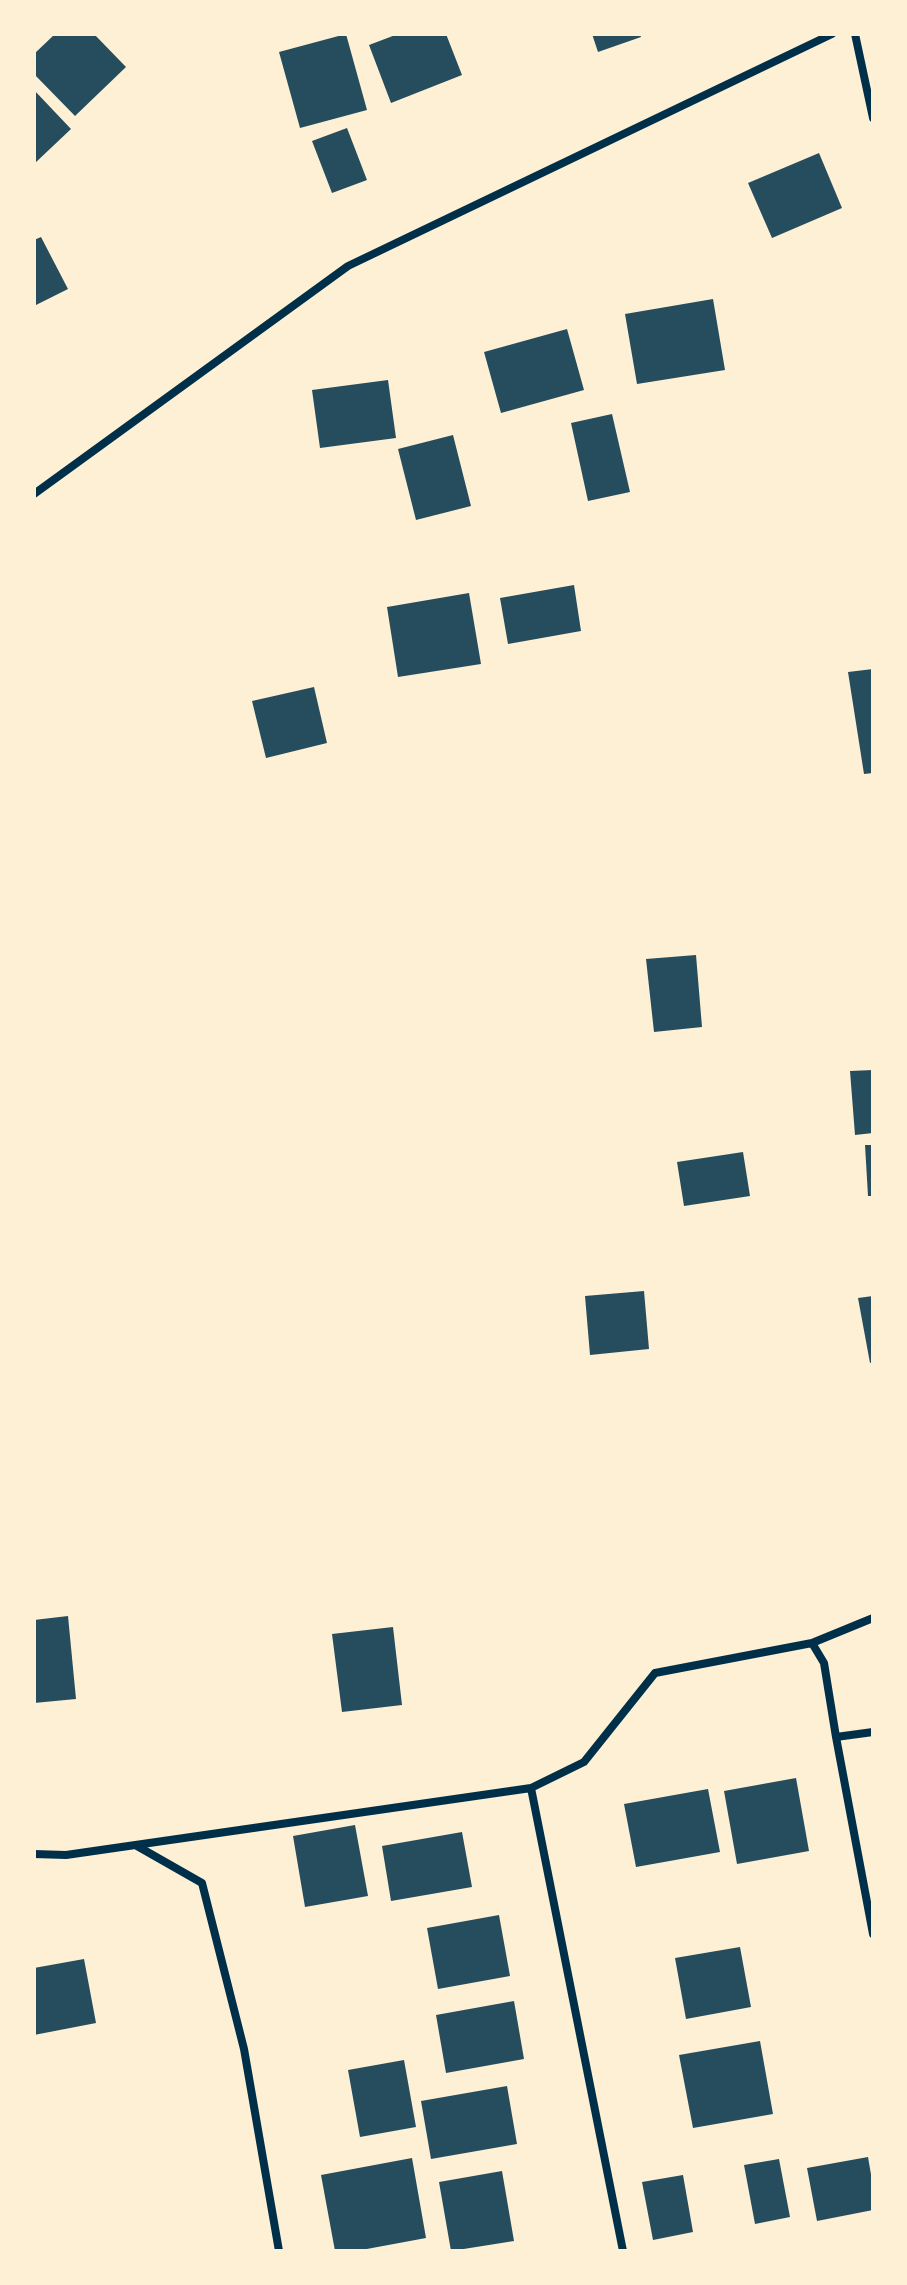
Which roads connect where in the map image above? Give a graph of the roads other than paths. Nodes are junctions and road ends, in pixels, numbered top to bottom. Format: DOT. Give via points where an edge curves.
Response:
graph roads {
  1 [pos="832,34"];
  2 [pos="855,34"];
  3 [pos="873,118"];
  4 [pos="34,494"];
  5 [pos="873,1618"];
  6 [pos="812,1643"];
  7 [pos="873,1732"];
  8 [pos="836,1737"];
  9 [pos="531,1788"];
  10 [pos="136,1845"];
  11 [pos="34,1854"];
  12 [pos="873,1934"];
  13 [pos="279,2251"];
  14 [pos="623,2251"];
  1 -- 4 [label="street" via="348,266"];
  2 -- 3 [label="street"];
  5 -- 6 [label="street"];
  6 -- 8 [label="street" via="824,1663"];
  6 -- 9 [label="street" via="655,1673 584,1762"];
  7 -- 8 [label="street"];
  8 -- 12 [label="street"];
  9 -- 10 [label="street"];
  9 -- 14 [label="street"];
  10 -- 11 [label="street"];
  10 -- 13 [label="street" via="202,1883 244,2049"];
}
